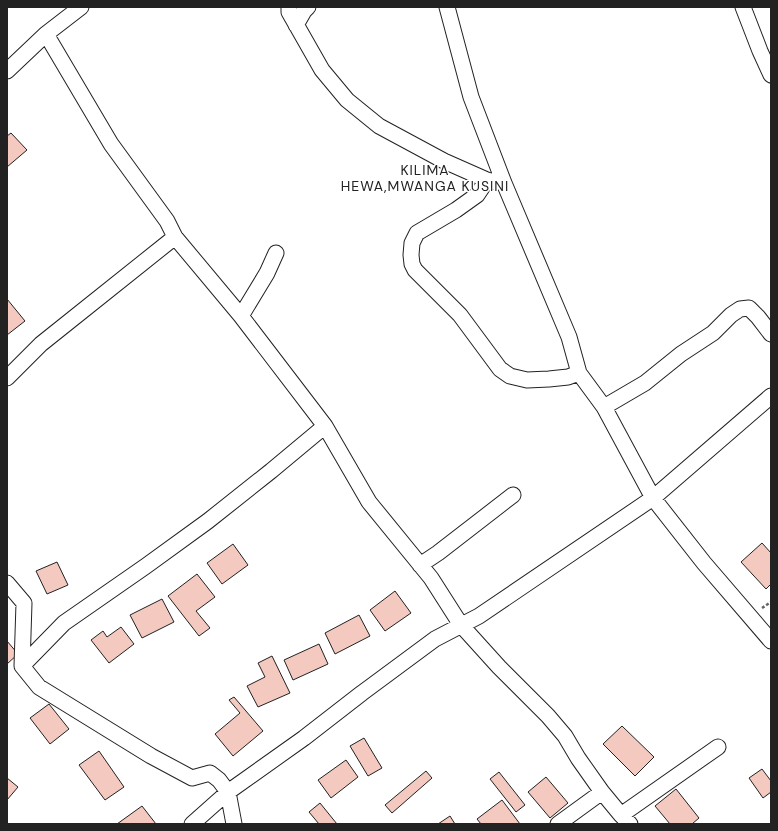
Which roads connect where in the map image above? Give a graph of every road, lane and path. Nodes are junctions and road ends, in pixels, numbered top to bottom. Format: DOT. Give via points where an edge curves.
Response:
graph roads {
  1 [pos="81,7"];
  2 [pos="288,7"];
  3 [pos="308,7"];
  4 [pos="447,7"];
  5 [pos="743,7"];
  6 [pos="296,25"];
  7 [pos="46,34"];
  8 [pos="7,71"];
  9 [pos="771,75"];
  10 [pos="487,180"];
  11 [pos="504,183"];
  12 [pos="175,237"];
  13 [pos="276,253"];
  14 [pos="241,316"];
  15 [pos="771,334"];
  16 [pos="579,373"];
  17 [pos="7,378"];
  18 [pos="771,396"];
  19 [pos="604,407"];
  20 [pos="325,426"];
  21 [pos="513,496"];
  22 [pos="653,498"];
  23 [pos="420,565"];
  24 [pos="7,583"];
  25 [pos="461,625"];
  26 [pos="771,641"];
  27 [pos="22,666"];
  28 [pos="718,747"];
  29 [pos="228,792"];
  30 [pos="602,792"];
  31 [pos="625,820"];
  32 [pos="192,824"];
  33 [pos="234,824"];
  34 [pos="558,824"];
  1 -- 7 [label="street"];
  2 -- 6 [label="street"];
  3 -- 6 [label="street"];
  4 -- 11 [label="street" via="471,97"];
  5 -- 9 [label="street"];
  6 -- 10 [label="street" via="322,70 347,100 379,126 444,162"];
  7 -- 8 [label="street"];
  7 -- 12 [label="street" via="111,144 167,221"];
  10 -- 11 [label="street"];
  10 -- 16 [label="street" via="477,195 417,233 412,243 412,264 460,315 500,369 510,376 527,380 568,377"];
  11 -- 16 [label="street" via="570,337"];
  12 -- 14 [label="street"];
  12 -- 17 [label="street" via="41,344"];
  13 -- 14 [label="street"];
  14 -- 20 [label="street"];
  15 -- 19 [label="street" via="749,308 740,309 713,333 681,354 645,383"];
  16 -- 19 [label="street"];
  18 -- 22 [label="street"];
  19 -- 22 [label="street"];
  20 -- 23 [label="street" via="369,502"];
  20 -- 27 [label="street" via="208,521 64,624"];
  21 -- 23 [label="street"];
  22 -- 25 [label="street" via="479,616"];
  22 -- 26 [label="street" via="704,563"];
  23 -- 25 [label="street"];
  24 -- 27 [label="street" via="24,603"];
  25 -- 29 [label="street" via="435,639"];
  25 -- 30 [label="street" via="565,736"];
  27 -- 29 [label="street" via="39,687 151,756 192,778 210,773"];
  28 -- 31 [label="street"];
  29 -- 32 [label="street"];
  29 -- 33 [label="street"];
  30 -- 31 [label="street"];
  30 -- 34 [label="street"];
}
